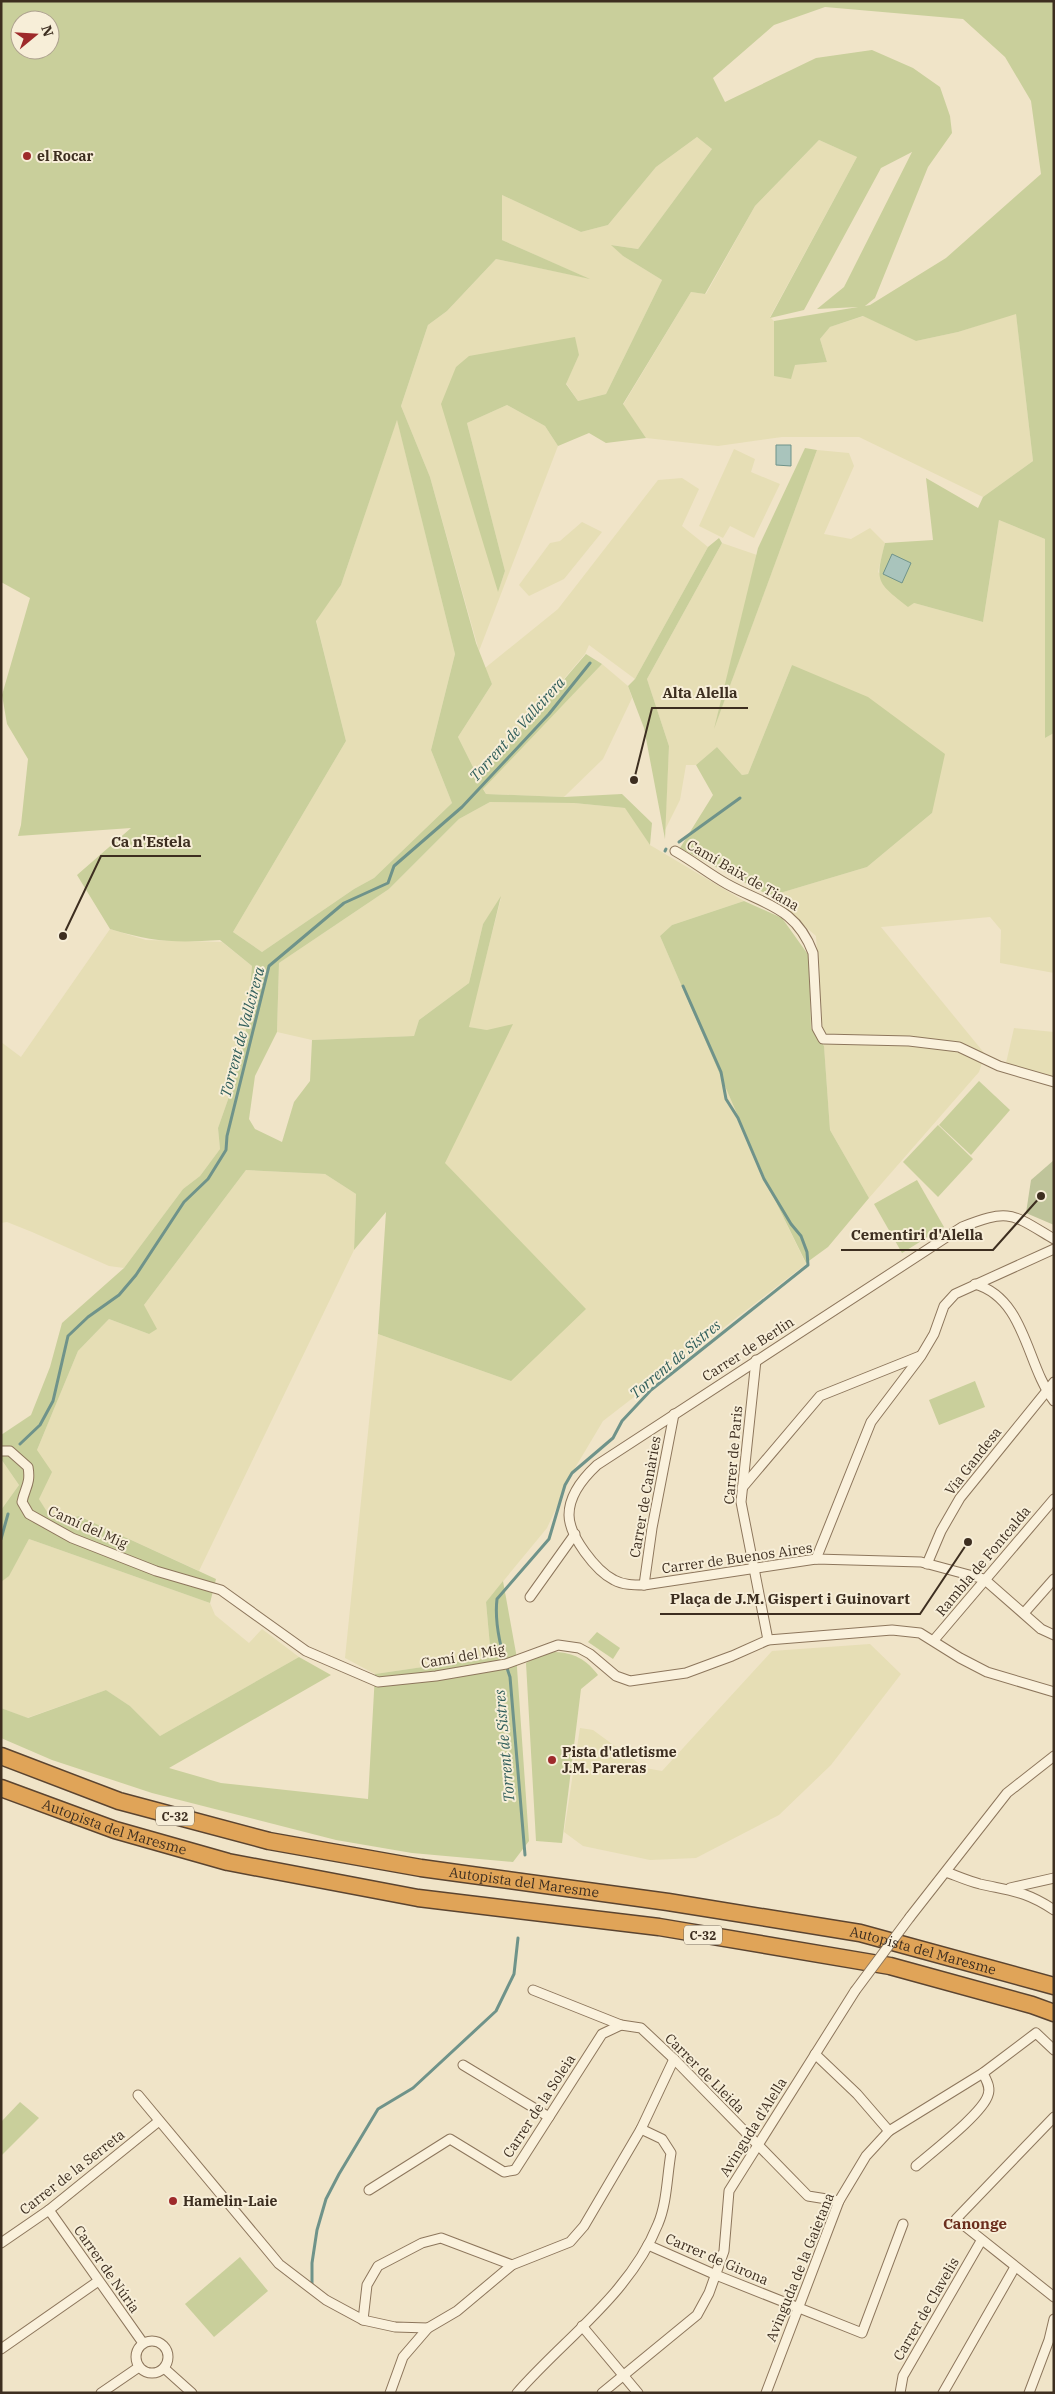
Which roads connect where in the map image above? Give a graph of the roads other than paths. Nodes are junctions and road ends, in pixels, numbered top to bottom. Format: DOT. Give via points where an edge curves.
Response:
graph roads {
  1 [pos="675,851"];
  2 [pos="1054,1082"];
  3 [pos="1054,1239"];
  4 [pos="1054,1249"];
  5 [pos="975,1284"];
  6 [pos="921,1356"];
  7 [pos="756,1360"];
  8 [pos="1054,1382"];
  9 [pos="1046,1391"];
  10 [pos="1054,1401"];
  11 [pos="674,1414"];
  12 [pos="1,1451"];
  13 [pos="742,1488"];
  14 [pos="1054,1499"];
  15 [pos="575,1534"];
  16 [pos="816,1559"];
  17 [pos="927,1564"];
  18 [pos="753,1569"];
  19 [pos="984,1579"];
  20 [pos="1054,1579"];
  21 [pos="644,1585"];
  22 [pos="530,1597"];
  23 [pos="1024,1613"];
  24 [pos="1054,1635"];
  25 [pos="768,1640"];
  26 [pos="934,1640"];
  27 [pos="1054,1692"];
  28 [pos="1,1756"];
  29 [pos="1054,1756"];
  30 [pos="5,1791"];
  31 [pos="946,1872"];
  32 [pos="1053,1878"];
  33 [pos="1010,1888"];
  34 [pos="1036,1898"];
  35 [pos="1054,1910"];
  36 [pos="1054,1986"];
  37 [pos="533,1990"];
  38 [pos="1054,2013"];
  39 [pos="622,2025"];
  40 [pos="1054,2050"];
  41 [pos="815,2054"];
  42 [pos="674,2059"];
  43 [pos="464,2065"];
  44 [pos="983,2073"];
  45 [pos="138,2095"];
  46 [pos="549,2117"];
  47 [pos="1054,2118"];
  48 [pos="159,2121"];
  49 [pos="642,2129"];
  50 [pos="890,2131"];
  51 [pos="759,2146"];
  52 [pos="916,2166"];
  53 [pos="370,2190"];
  54 [pos="839,2202"];
  55 [pos="48,2210"];
  56 [pos="903,2224"];
  57 [pos="981,2241"];
  58 [pos="1,2243"];
  59 [pos="648,2246"];
  60 [pos="512,2265"];
  61 [pos="1014,2267"];
  62 [pos="716,2275"];
  63 [pos="97,2282"];
  64 [pos="1054,2297"];
  65 [pos="798,2307"];
  66 [pos="1054,2319"];
  67 [pos="363,2320"];
  68 [pos="582,2326"];
  69 [pos="428,2328"];
  70 [pos="143,2343"];
  71 [pos="1,2349"];
  72 [pos="139,2367"];
  73 [pos="164,2368"];
  74 [pos="624,2375"];
  75 [pos="101,2393"];
  76 [pos="192,2393"];
  77 [pos="390,2393"];
  78 [pos="518,2393"];
  79 [pos="602,2393"];
  80 [pos="638,2393"];
  81 [pos="766,2393"];
  82 [pos="900,2393"];
  83 [pos="943,2393"];
  84 [pos="1029,2393"];
  1 -- 2 [label="street, Camí Baix de Tiana" via="702,870 795,920 814,953 817,1028 823,1039 908,1041 960,1047 999,1066"];
  3 -- 7 [label="street, Carrer de Berlin" via="1014,1216 991,1215 962,1227"];
  4 -- 5 [label="street"];
  5 -- 6 [label="street" via="955,1294 944,1306 934,1334"];
  5 -- 9 [label="street" via="988,1288 1008,1308 1029,1346"];
  6 -- 13 [label="street" via="820,1396"];
  6 -- 16 [label="street" via="871,1422"];
  7 -- 11 [label="street, Carrer de Berlin"];
  7 -- 13 [label="street, Carrer de Paris"];
  8 -- 9 [label="street, Via Gandesa"];
  9 -- 10 [label="street"];
  9 -- 17 [label="street, Via Gandesa" via="960,1498"];
  11 -- 15 [label="street, Carrer de Berlin" via="597,1465 584,1478 576,1490 569,1514"];
  11 -- 21 [label="street, Carrer de Canàries"];
  12 -- 25 [label="street, Camí del Mig" via="10,1451 28,1467 29,1486 22,1502 29,1514 42,1523 156,1571 221,1590 306,1651 378,1682 506,1664 558,1645 579,1648 616,1676 630,1681 644,1680 686,1672"];
  13 -- 18 [label="street, Carrer de Paris" via="741,1502"];
  14 -- 19 [label="street, Rambla de Fontcalda"];
  15 -- 21 [label="street, Carrer de Buenos Aires" via="602,1572 615,1581"];
  15 -- 22 [label="street"];
  16 -- 17 [label="street, Carrer de Buenos Aires"];
  16 -- 18 [label="street, Carrer de Buenos Aires"];
  17 -- 19 [label="street, Carrer de Buenos Aires"];
  18 -- 21 [label="street, Carrer de Buenos Aires"];
  18 -- 25 [label="street, Carrer de Paris"];
  19 -- 23 [label="street"];
  19 -- 26 [label="street, Rambla de Fontcalda"];
  20 -- 23 [label="street"];
  23 -- 24 [label="street" via="1041,1629"];
  25 -- 26 [label="street, Camí del Mig" via="892,1630 915,1632"];
  26 -- 27 [label="street, Camí del Mig" via="987,1672"];
  28 -- 36 [label="highway, Autopista del Maresme / C-32" via="119,1801 269,1841 421,1868 668,1902 860,1933"];
  29 -- 31 [label="street, Avinguda d'Alella" via="1007,1794"];
  30 -- 38 [label="highway, Autopista del Maresme / C-32" via="114,1830 228,1862 418,1898 659,1927 890,1966"];
  31 -- 33 [label="street" via="978,1884"];
  31 -- 41 [label="street, Avinguda d'Alella, bridge" via="855,1991"];
  32 -- 33 [label="street"];
  32 -- 34 [label="street" via="1037,1892"];
  33 -- 34 [label="street"];
  34 -- 35 [label="street"];
  37 -- 39 [label="street, Carrer de Lleida"];
  39 -- 42 [label="street, Carrer de Lleida" via="641,2028"];
  39 -- 46 [label="street, Carrer de la Soleia" via="602,2034"];
  40 -- 44 [label="street, Avinguda de la Gaietana" via="1036,2033"];
  41 -- 50 [label="street"];
  41 -- 51 [label="street, Avinguda d'Alella"];
  42 -- 49 [label="street"];
  42 -- 51 [label="street, Carrer de Lleida"];
  43 -- 46 [label="street"];
  44 -- 50 [label="street, Avinguda de la Gaietana"];
  44 -- 52 [label="street" via="988,2084 988,2097 974,2115"];
  45 -- 48 [label="street"];
  46 -- 53 [label="street, Carrer de la Soleia" via="515,2170 504,2172 450,2139"];
  47 -- 57 [label="street" via="956,2219"];
  48 -- 55 [label="street, Carrer de la Serreta"];
  48 -- 67 [label="street" via="280,2264 326,2300"];
  49 -- 59 [label="street" via="662,2140 670,2153 659,2222"];
  49 -- 60 [label="street" via="584,2226 570,2242"];
  50 -- 54 [label="street, Avinguda de la Gaietana" via="866,2156"];
  51 -- 54 [label="street, Carrer de Lleida" via="808,2196"];
  51 -- 62 [label="street, Avinguda d'Alella" via="730,2191 724,2251"];
  54 -- 65 [label="street, Avinguda de la Gaietana"];
  55 -- 58 [label="street, Carrer de la Serreta"];
  55 -- 63 [label="street, Carrer de Núria"];
  56 -- 65 [label="street, Carrer de Girona" via="862,2333"];
  57 -- 61 [label="street"];
  57 -- 82 [label="street, Carrer de Clavelis" via="903,2376"];
  59 -- 62 [label="street, Carrer de Girona"];
  59 -- 68 [label="street" via="610,2298"];
  60 -- 67 [label="street" via="441,2238 422,2243 378,2266 367,2284"];
  60 -- 69 [label="street" via="458,2311"];
  61 -- 64 [label="street"];
  61 -- 83 [label="street"];
  62 -- 65 [label="street, Carrer de Girona"];
  62 -- 74 [label="street, Avinguda d'Alella" via="697,2314"];
  63 -- 70 [label="street, Carrer de Núria"];
  63 -- 71 [label="street"];
  65 -- 81 [label="street, Avinguda de la Gaietana"];
  66 -- 84 [label="street"];
  67 -- 69 [label="street" via="395,2327"];
  68 -- 74 [label="street"];
  68 -- 78 [label="street"];
  69 -- 77 [label="street" via="403,2357"];
  70 -- 72 [label="street" via="135,2356"];
  70 -- 73 [label="street" via="153,2341 163,2345 168,2354"];
  72 -- 73 [label="street" via="152,2374"];
  72 -- 75 [label="street"];
  73 -- 76 [label="street"];
  74 -- 79 [label="street, Avinguda d'Alella"];
  74 -- 80 [label="street"];
}
